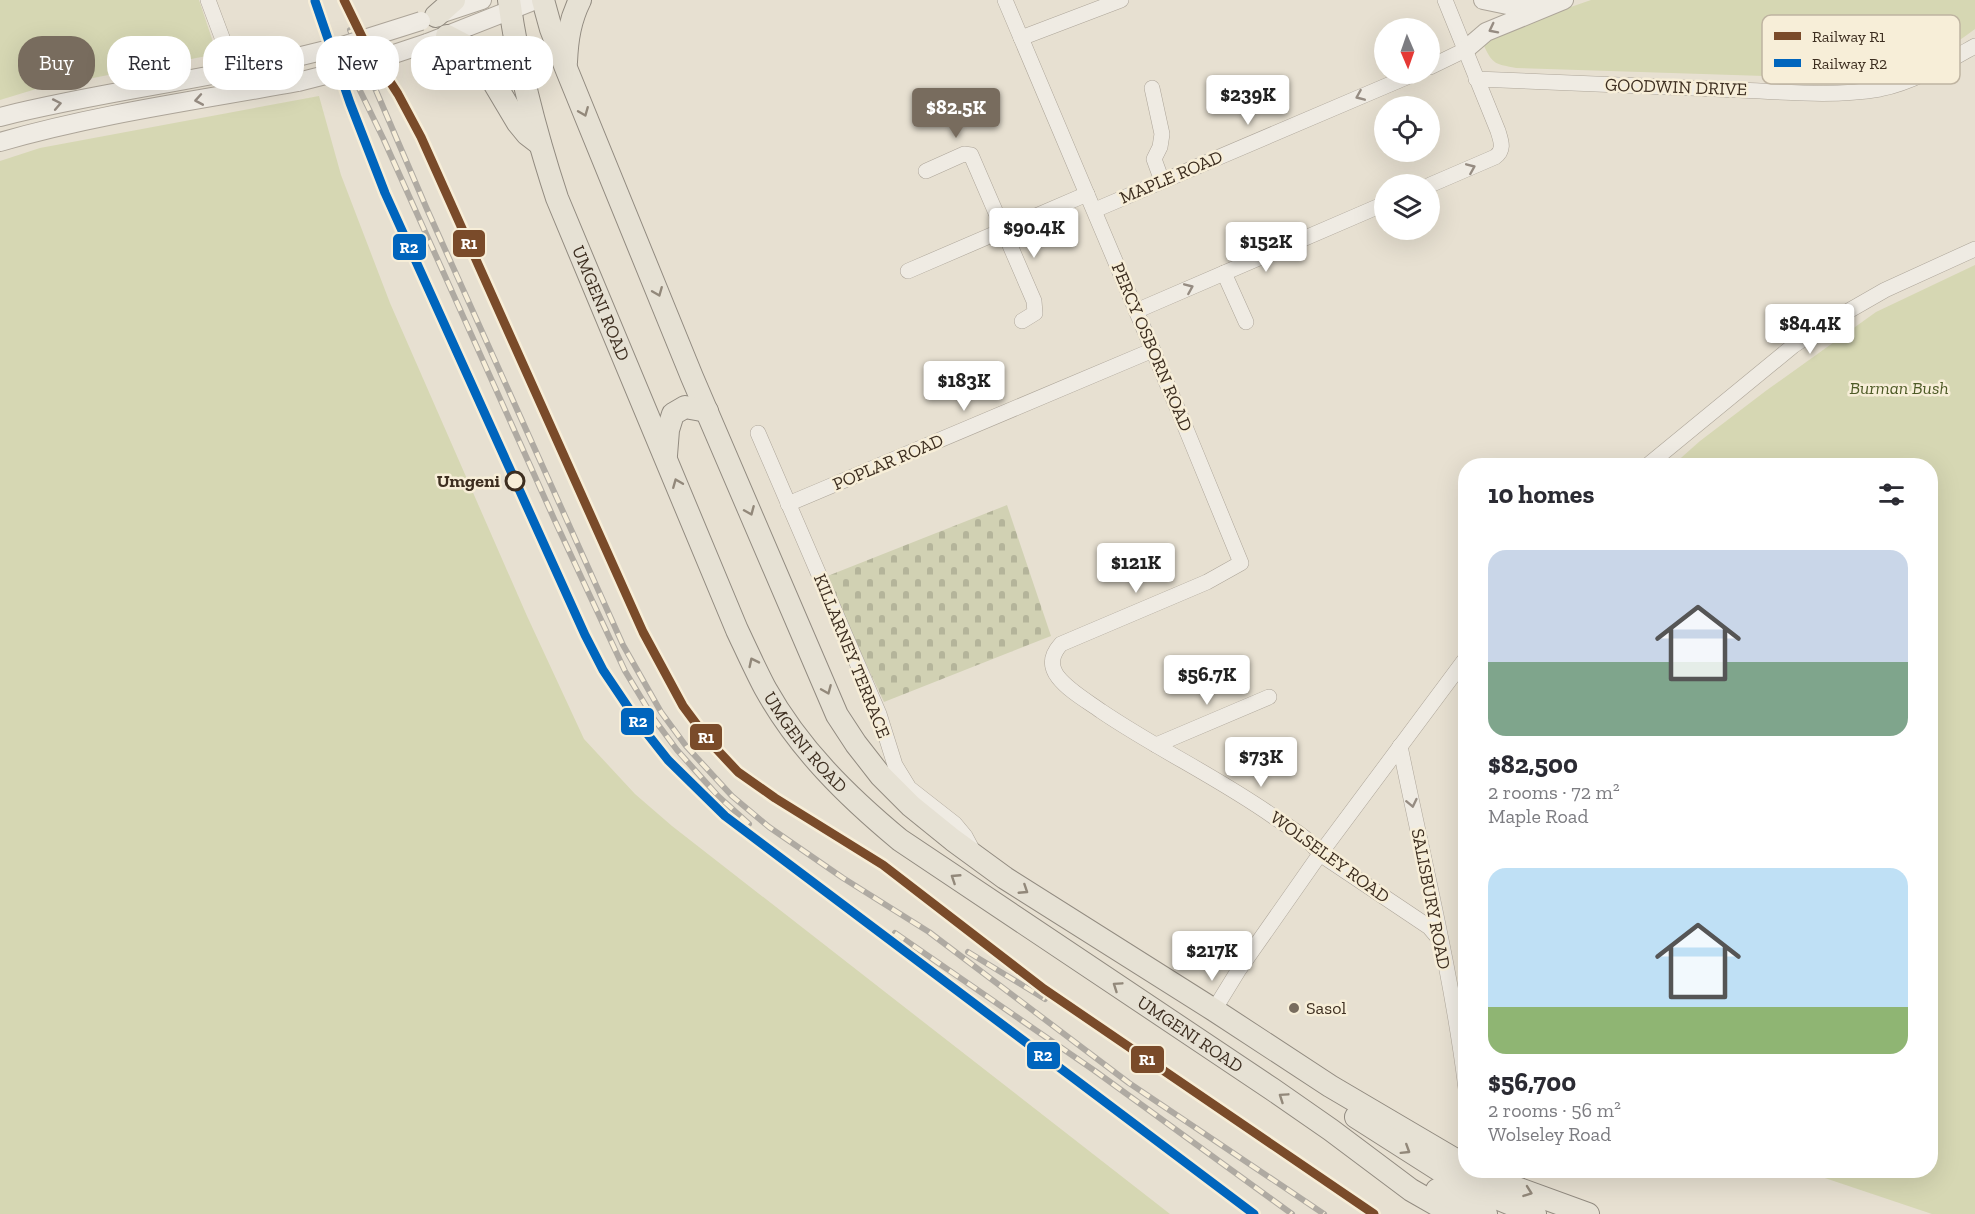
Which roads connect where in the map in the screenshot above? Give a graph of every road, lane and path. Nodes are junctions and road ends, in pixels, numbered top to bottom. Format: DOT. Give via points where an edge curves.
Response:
graph roads {
  1 [pos="208,0"];
  2 [pos="454,0"];
  3 [pos="482,0"];
  4 [pos="536,0"];
  5 [pos="543,0"];
  6 [pos="580,0"];
  7 [pos="1005,0"];
  8 [pos="1121,0"];
  9 [pos="1445,0"];
  10 [pos="1483,0"];
  11 [pos="1554,0"];
  12 [pos="1564,0"];
  13 [pos="510,5"];
  14 [pos="428,18"];
  15 [pos="222,36"];
  16 [pos="443,36"];
  17 [pos="1022,38"];
  18 [pos="1975,46"];
  19 [pos="411,48"];
  20 [pos="1465,50"];
  21 [pos="304,55"];
  22 [pos="1960,55"];
  23 [pos="1440,62"];
  24 [pos="566,68"];
  25 [pos="203,78"];
  26 [pos="1476,79"];
  27 [pos="1390,84"];
  28 [pos="1900,84"];
  29 [pos="1152,88"];
  30 [pos="498,90"];
  31 [pos="0,117"];
  32 [pos="0,142"];
  33 [pos="540,144"];
  34 [pos="926,171"];
  35 [pos="1161,181"];
  36 [pos="1440,181"];
  37 [pos="1086,194"];
  38 [pos="1374,208"];
  39 [pos="1095,210"];
  40 [pos="1003,230"];
  41 [pos="1975,249"];
  42 [pos="908,271"];
  43 [pos="1224,273"];
  44 [pos="1136,311"];
  45 [pos="1022,321"];
  46 [pos="1246,322"];
  47 [pos="1153,350"];
  48 [pos="707,411"];
  49 [pos="758,433"];
  50 [pos="666,456"];
  51 [pos="1657,458"];
  52 [pos="788,504"];
  53 [pos="1053,652"];
  54 [pos="1458,669"];
  55 [pos="1269,696"];
  56 [pos="1156,745"];
  57 [pos="1400,746"];
  58 [pos="1320,854"];
  59 [pos="976,856"];
  60 [pos="1440,940"];
  61 [pos="1214,1010"];
  62 [pos="1458,1038"];
  63 [pos="1330,1086"];
  64 [pos="1332,1130"];
  65 [pos="1458,1161"];
  66 [pos="1492,1178"];
  67 [pos="1453,1214"];
  68 [pos="1486,1214"];
  69 [pos="1535,1214"];
  70 [pos="1588,1214"];
  1 -- 15 [label="street"];
  2 -- 14 [label="main road"];
  3 -- 14 [label="street"];
  4 -- 13 [label="street"];
  5 -- 24 [label="main road, UMGENI ROAD"];
  6 -- 24 [label="main road" via="568,33"];
  7 -- 17 [label="street, PERCY OSBORN ROAD"];
  8 -- 17 [label="street"];
  9 -- 20 [label="street"];
  10 -- 11 [label="street" via="1512,6"];
  12 -- 20 [label="street, one-way" via="1486,32"];
  13 -- 16 [label="street"];
  13 -- 33 [label="main road, UMGENI ROAD"];
  14 -- 21 [label="street, bridge"];
  17 -- 37 [label="street, PERCY OSBORN ROAD"];
  18 -- 22 [label="street, GOODWIN DRIVE"];
  19 -- 32 [label="street, one-way, bridge" via="298,82 98,119"];
  20 -- 23 [label="street"];
  20 -- 26 [label="street"];
  24 -- 48 [label="main road, UMGENI ROAD, one-way"];
  31 -- 25 [label="street, one-way"];
  26 -- 28 [label="street, GOODWIN DRIVE" via="1754,91 1852,92"];
  36 -- 26 [label="street, one-way" via="1501,151 1502,141"];
  27 -- 35 [label="street, MAPLE ROAD, one-way"];
  29 -- 35 [label="street" via="1162,134 1161,147 1154,159"];
  30 -- 33 [label="main road" via="518,123"];
  33 -- 50 [label="main road, UMGENI ROAD" via="561,209"];
  34 -- 40 [label="street" via="964,154 971,156"];
  35 -- 39 [label="street, MAPLE ROAD"];
  37 -- 39 [label="street, PERCY OSBORN ROAD"];
  37 -- 40 [label="street"];
  38 -- 43 [label="street"];
  39 -- 44 [label="street, PERCY OSBORN ROAD"];
  40 -- 42 [label="street"];
  40 -- 45 [label="street" via="1035,307 1035,313"];
  41 -- 51 [label="street" via="1885,290 1824,325"];
  44 -- 43 [label="street, one-way"];
  43 -- 46 [label="street"];
  44 -- 47 [label="street, PERCY OSBORN ROAD"];
  47 -- 52 [label="street, POPLAR ROAD"];
  47 -- 53 [label="street, PERCY OSBORN ROAD" via="1241,563 1207,582 1080,635"];
  48 -- 50 [label="main road" via="685,407 673,414"];
  48 -- 59 [label="main road, UMGENI ROAD, one-way" via="837,715 881,776 911,806"];
  49 -- 52 [label="street, KILLARNEY TERRACE"];
  64 -- 50 [label="main road, UMGENI ROAD, one-way" via="900,840 830,777 765,688"];
  52 -- 59 [label="street, KILLARNEY TERRACE" via="879,714 898,771 909,788 955,824"];
  53 -- 56 [label="street, WOLSELEY ROAD" via="1052,666 1068,688"];
  54 -- 57 [label="street"];
  55 -- 56 [label="street"];
  56 -- 58 [label="street, WOLSELEY ROAD" via="1258,806 1311,842"];
  57 -- 58 [label="street"];
  57 -- 60 [label="street, SALISBURY ROAD, one-way"];
  58 -- 60 [label="street, WOLSELEY ROAD" via="1428,927"];
  58 -- 61 [label="street"];
  59 -- 61 [label="main road, UMGENI ROAD, one-way"];
  60 -- 62 [label="street, SALISBURY ROAD"];
  61 -- 63 [label="main road, UMGENI ROAD"];
  63 -- 65 [label="main road, UMGENI ROAD"];
  63 -- 69 [label="main road, one-way" via="1357,1119 1420,1159 1466,1185"];
  64 -- 67 [label="main road, UMGENI ROAD" via="1411,1190"];
  64 -- 68 [label="main road"];
  66 -- 70 [label="main road, one-way"];
}
